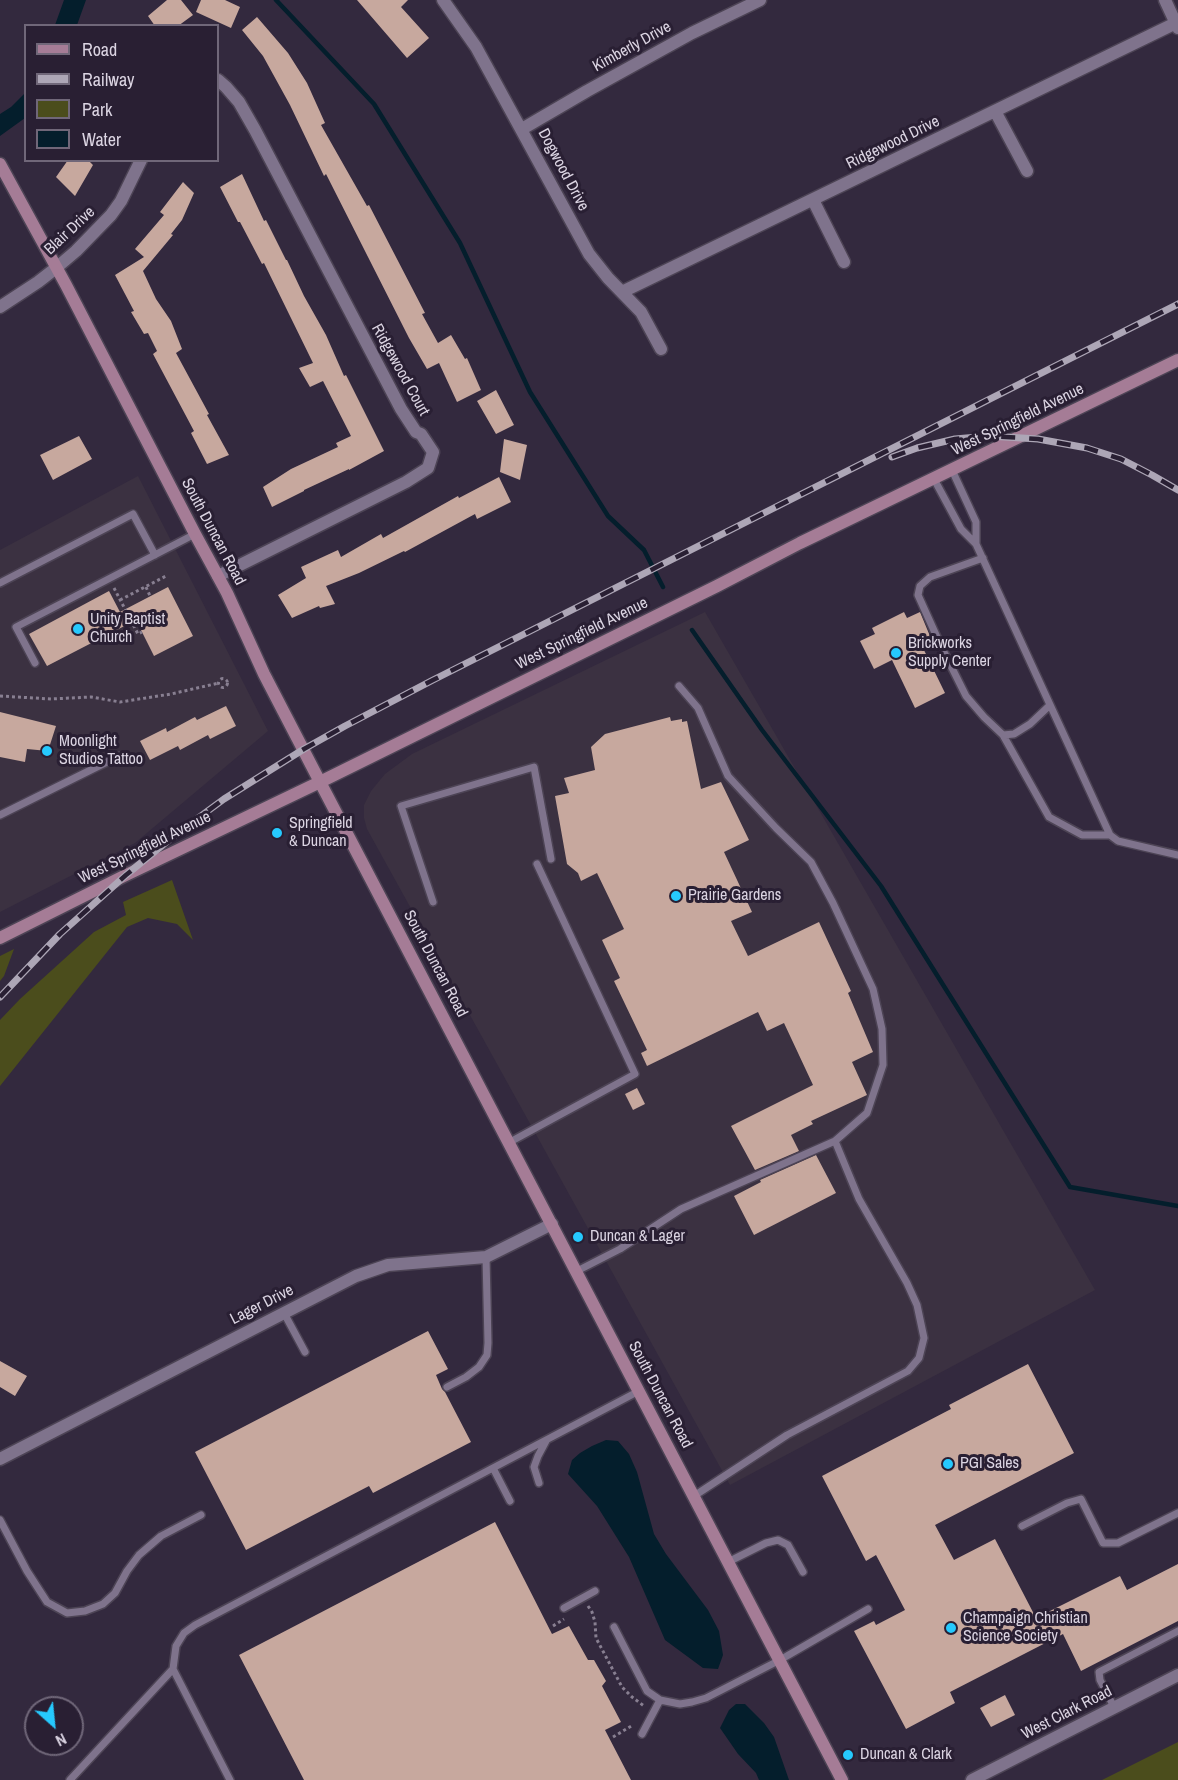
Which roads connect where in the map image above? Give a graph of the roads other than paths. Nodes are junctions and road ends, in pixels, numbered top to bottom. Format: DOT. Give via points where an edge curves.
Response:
graph roads {
  1 [pos="443,0"];
  2 [pos="760,0"];
  3 [pos="1166,0"];
  4 [pos="1177,24"];
  5 [pos="219,81"];
  6 [pos="995,111"];
  7 [pos="522,129"];
  8 [pos="140,162"];
  9 [pos="0,164"];
  10 [pos="1027,171"];
  11 [pos="813,200"];
  12 [pos="844,262"];
  13 [pos="56,268"];
  14 [pos="622,292"];
  15 [pos="0,307"];
  16 [pos="661,349"];
  17 [pos="1178,360"];
  18 [pos="952,470"];
  19 [pos="934,479"];
  20 [pos="195,534"];
  21 [pos="976,544"];
  22 [pos="155,555"];
  23 [pos="983,558"];
  24 [pos="218,576"];
  25 [pos="0,584"];
  26 [pos="35,663"];
  27 [pos="679,686"];
  28 [pos="1050,705"];
  29 [pos="1003,735"];
  30 [pos="119,756"];
  31 [pos="320,782"];
  32 [pos="0,815"];
  33 [pos="1110,836"];
  34 [pos="1178,855"];
  35 [pos="551,859"];
  36 [pos="537,864"];
  37 [pos="433,902"];
  38 [pos="0,938"];
  39 [pos="835,1141"];
  40 [pos="510,1142"];
  41 [pos="552,1224"];
  42 [pos="486,1257"];
  43 [pos="577,1271"];
  44 [pos="284,1313"];
  45 [pos="305,1353"];
  46 [pos="447,1387"];
  47 [pos="639,1391"];
  48 [pos="546,1440"];
  49 [pos="0,1459"];
  50 [pos="493,1468"];
  51 [pos="539,1483"];
  52 [pos="694,1497"];
  53 [pos="510,1501"];
  54 [pos="1178,1513"];
  55 [pos="201,1515"];
  56 [pos="0,1520"];
  57 [pos="1022,1526"];
  58 [pos="728,1562"];
  59 [pos="803,1572"];
  60 [pos="595,1591"];
  61 [pos="564,1608"];
  62 [pos="868,1609"];
  63 [pos="614,1627"];
  64 [pos="1178,1631"];
  65 [pos="780,1660"];
  66 [pos="173,1669"];
  67 [pos="1178,1675"];
  68 [pos="660,1700"];
  69 [pos="1114,1707"];
  70 [pos="642,1734"];
  71 [pos="70,1780"];
  72 [pos="230,1780"];
  73 [pos="842,1780"];
  74 [pos="972,1780"];
  1 -- 7 [label="street, Dogwood Drive" via="476,47"];
  2 -- 7 [label="street, Kimberly Drive" via="681,39"];
  3 -- 4 [label="street"];
  4 -- 6 [label="street, Ridgewood Drive"];
  5 -- 24 [label="street, Ridgewood Court" via="239,102 401,409 433,452 428,468 406,482"];
  6 -- 10 [label="street"];
  6 -- 11 [label="street, Ridgewood Drive"];
  7 -- 14 [label="street, Dogwood Drive" via="589,254"];
  8 -- 13 [label="street, Blair Drive" via="111,215"];
  9 -- 13 [label="main road, South Duncan Road"];
  11 -- 12 [label="street"];
  11 -- 14 [label="street, Ridgewood Drive"];
  13 -- 15 [label="street, Blair Drive"];
  13 -- 20 [label="main road, South Duncan Road"];
  14 -- 16 [label="street, Dogwood Drive" via="641,312"];
  17 -- 18 [label="main road, West Springfield Avenue"];
  18 -- 19 [label="main road, West Springfield Avenue"];
  18 -- 21 [label="lane" via="976,522"];
  19 -- 21 [label="lane" via="961,529"];
  19 -- 31 [label="main road, West Springfield Avenue"];
  20 -- 22 [label="lane"];
  20 -- 24 [label="main road, South Duncan Road"];
  21 -- 23 [label="lane"];
  22 -- 25 [label="lane" via="133,513"];
  22 -- 26 [label="lane" via="16,627"];
  23 -- 28 [label="lane"];
  23 -- 29 [label="lane" via="930,577 920,586 918,595 966,696"];
  24 -- 31 [label="main road, South Duncan Road"];
  27 -- 39 [label="lane" via="698,708 728,776 811,862 873,989 882,1029 883,1065 867,1113"];
  28 -- 29 [label="lane" via="1030,724 1014,734"];
  28 -- 33 [label="lane"];
  29 -- 33 [label="lane" via="1049,817 1082,835"];
  30 -- 32 [label="lane"];
  31 -- 38 [label="main road, West Springfield Avenue"];
  31 -- 40 [label="main road, South Duncan Road"];
  33 -- 34 [label="lane"];
  35 -- 37 [label="lane" via="534,767 401,806"];
  36 -- 40 [label="lane" via="635,1074"];
  39 -- 43 [label="lane" via="681,1209 620,1249"];
  39 -- 52 [label="lane" via="859,1199 917,1305 924,1338 919,1358 908,1371 787,1435"];
  40 -- 41 [label="main road, South Duncan Road"];
  41 -- 42 [label="street, Lager Drive"];
  41 -- 43 [label="main road, South Duncan Road"];
  42 -- 44 [label="street, Lager Drive" via="388,1265 356,1276"];
  42 -- 46 [label="lane" via="487,1355 466,1377"];
  43 -- 47 [label="main road, South Duncan Road"];
  44 -- 45 [label="lane"];
  44 -- 49 [label="street, Lager Drive"];
  47 -- 48 [label="lane"];
  47 -- 52 [label="main road, South Duncan Road"];
  48 -- 50 [label="lane"];
  48 -- 51 [label="lane" via="534,1467"];
  50 -- 53 [label="lane"];
  50 -- 66 [label="lane" via="195,1625 176,1646"];
  52 -- 58 [label="main road, South Duncan Road"];
  54 -- 57 [label="lane" via="1118,1543 1103,1543 1081,1499"];
  55 -- 56 [label="lane" via="161,1536 139,1555 115,1593 103,1604 67,1613 47,1602"];
  58 -- 59 [label="lane" via="766,1542 778,1540 788,1545"];
  58 -- 65 [label="main road, South Duncan Road"];
  60 -- 61 [label="lane"];
  62 -- 65 [label="lane"];
  63 -- 68 [label="lane" via="647,1691"];
  64 -- 69 [label="lane" via="1099,1672"];
  65 -- 68 [label="lane" via="706,1698 680,1704"];
  65 -- 73 [label="main road, South Duncan Road"];
  66 -- 71 [label="lane"];
  66 -- 72 [label="lane"];
  67 -- 69 [label="street, West Clark Road"];
  68 -- 70 [label="lane"];
  69 -- 74 [label="street, West Clark Road"];
}
